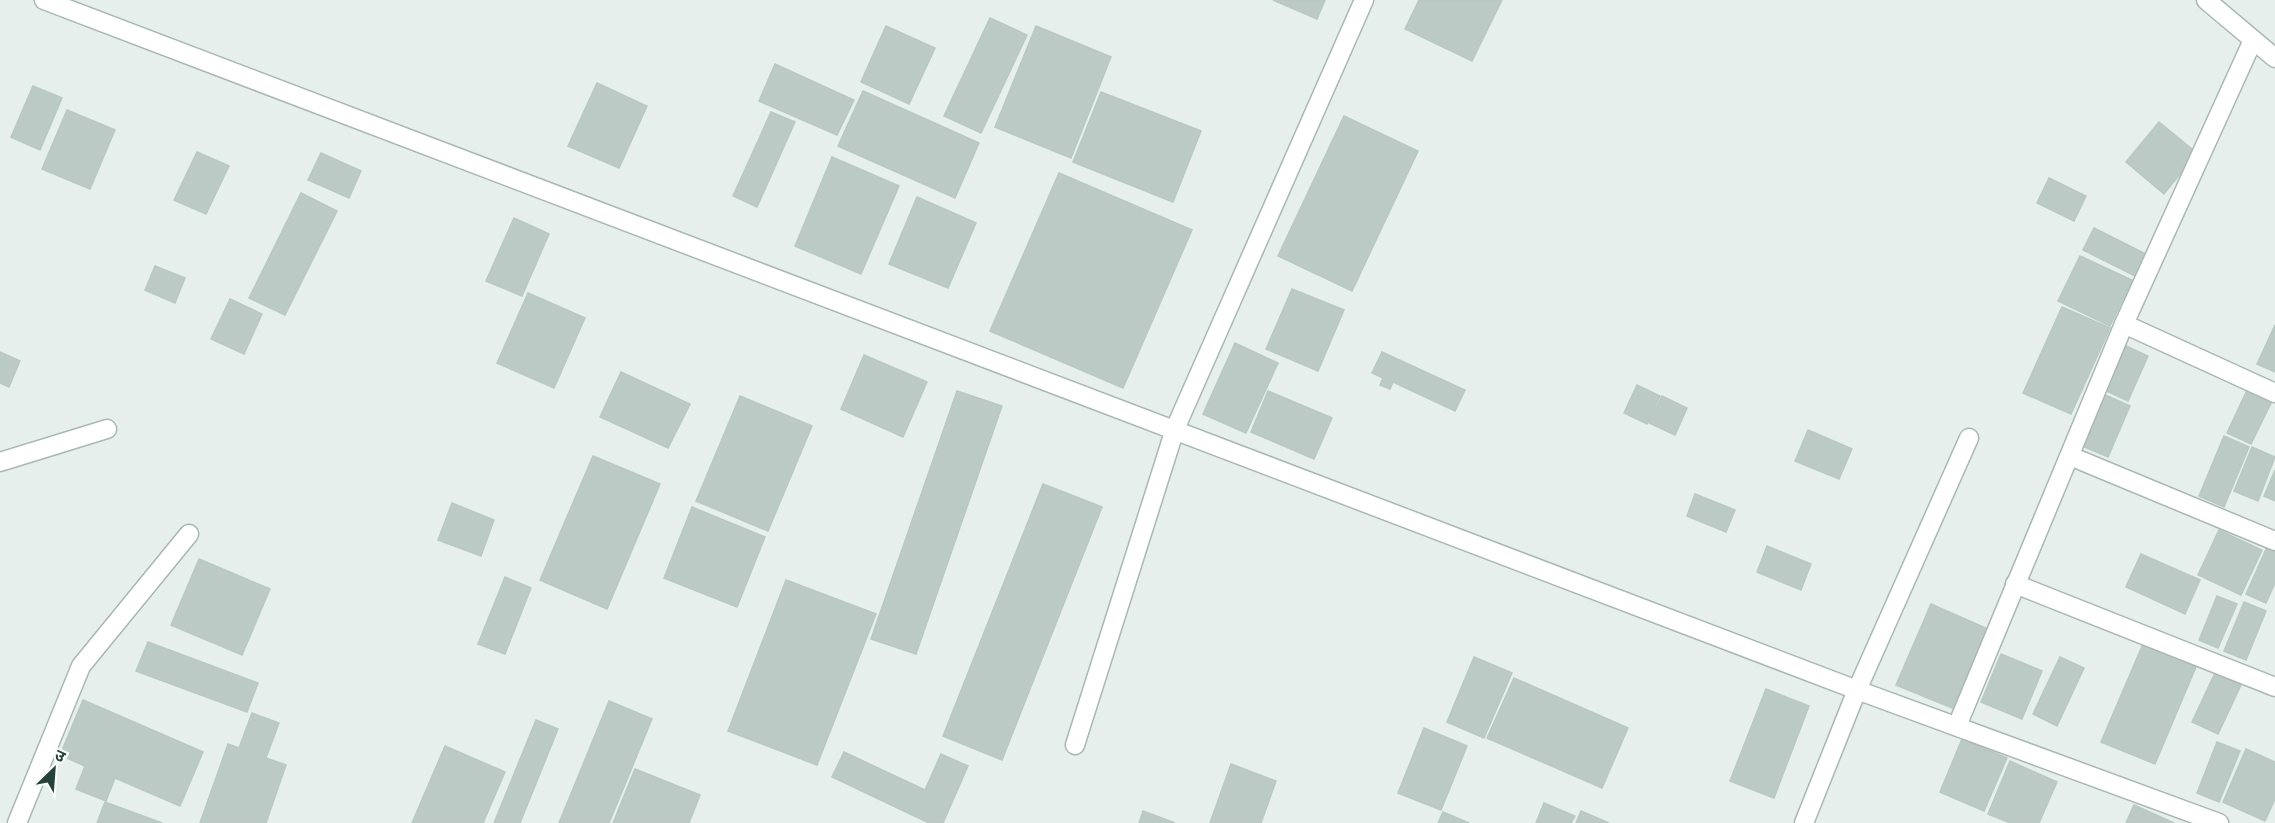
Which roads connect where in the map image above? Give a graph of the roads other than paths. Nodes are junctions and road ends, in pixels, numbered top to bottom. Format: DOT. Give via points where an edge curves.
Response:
graph roads {
  1 [pos="44,0"];
  2 [pos="1364,0"];
  3 [pos="2206,0"];
  4 [pos="2253,40"];
  5 [pos="2275,58"];
  6 [pos="2124,324"];
  7 [pos="2275,393"];
  8 [pos="107,429"];
  9 [pos="1175,429"];
  10 [pos="1969,438"];
  11 [pos="2070,456"];
  12 [pos="0,462"];
  13 [pos="189,534"];
  14 [pos="2275,541"];
  15 [pos="2015,584"];
  16 [pos="2275,687"];
  17 [pos="1857,690"];
  18 [pos="1957,726"];
  19 [pos="1075,745"];
  20 [pos="17,823"];
  21 [pos="1804,823"];
  22 [pos="2219,823"];
  1 -- 9 [label="street"];
  2 -- 9 [label="street"];
  3 -- 4 [label="street"];
  4 -- 5 [label="street"];
  4 -- 6 [label="street"];
  6 -- 7 [label="street"];
  6 -- 11 [label="street"];
  8 -- 12 [label="street"];
  9 -- 17 [label="street"];
  9 -- 19 [label="street"];
  10 -- 17 [label="street"];
  11 -- 14 [label="street"];
  11 -- 15 [label="street"];
  13 -- 20 [label="street" via="81,666"];
  15 -- 16 [label="street"];
  15 -- 18 [label="street"];
  17 -- 18 [label="street"];
  17 -- 21 [label="street"];
  18 -- 22 [label="street"];
}
